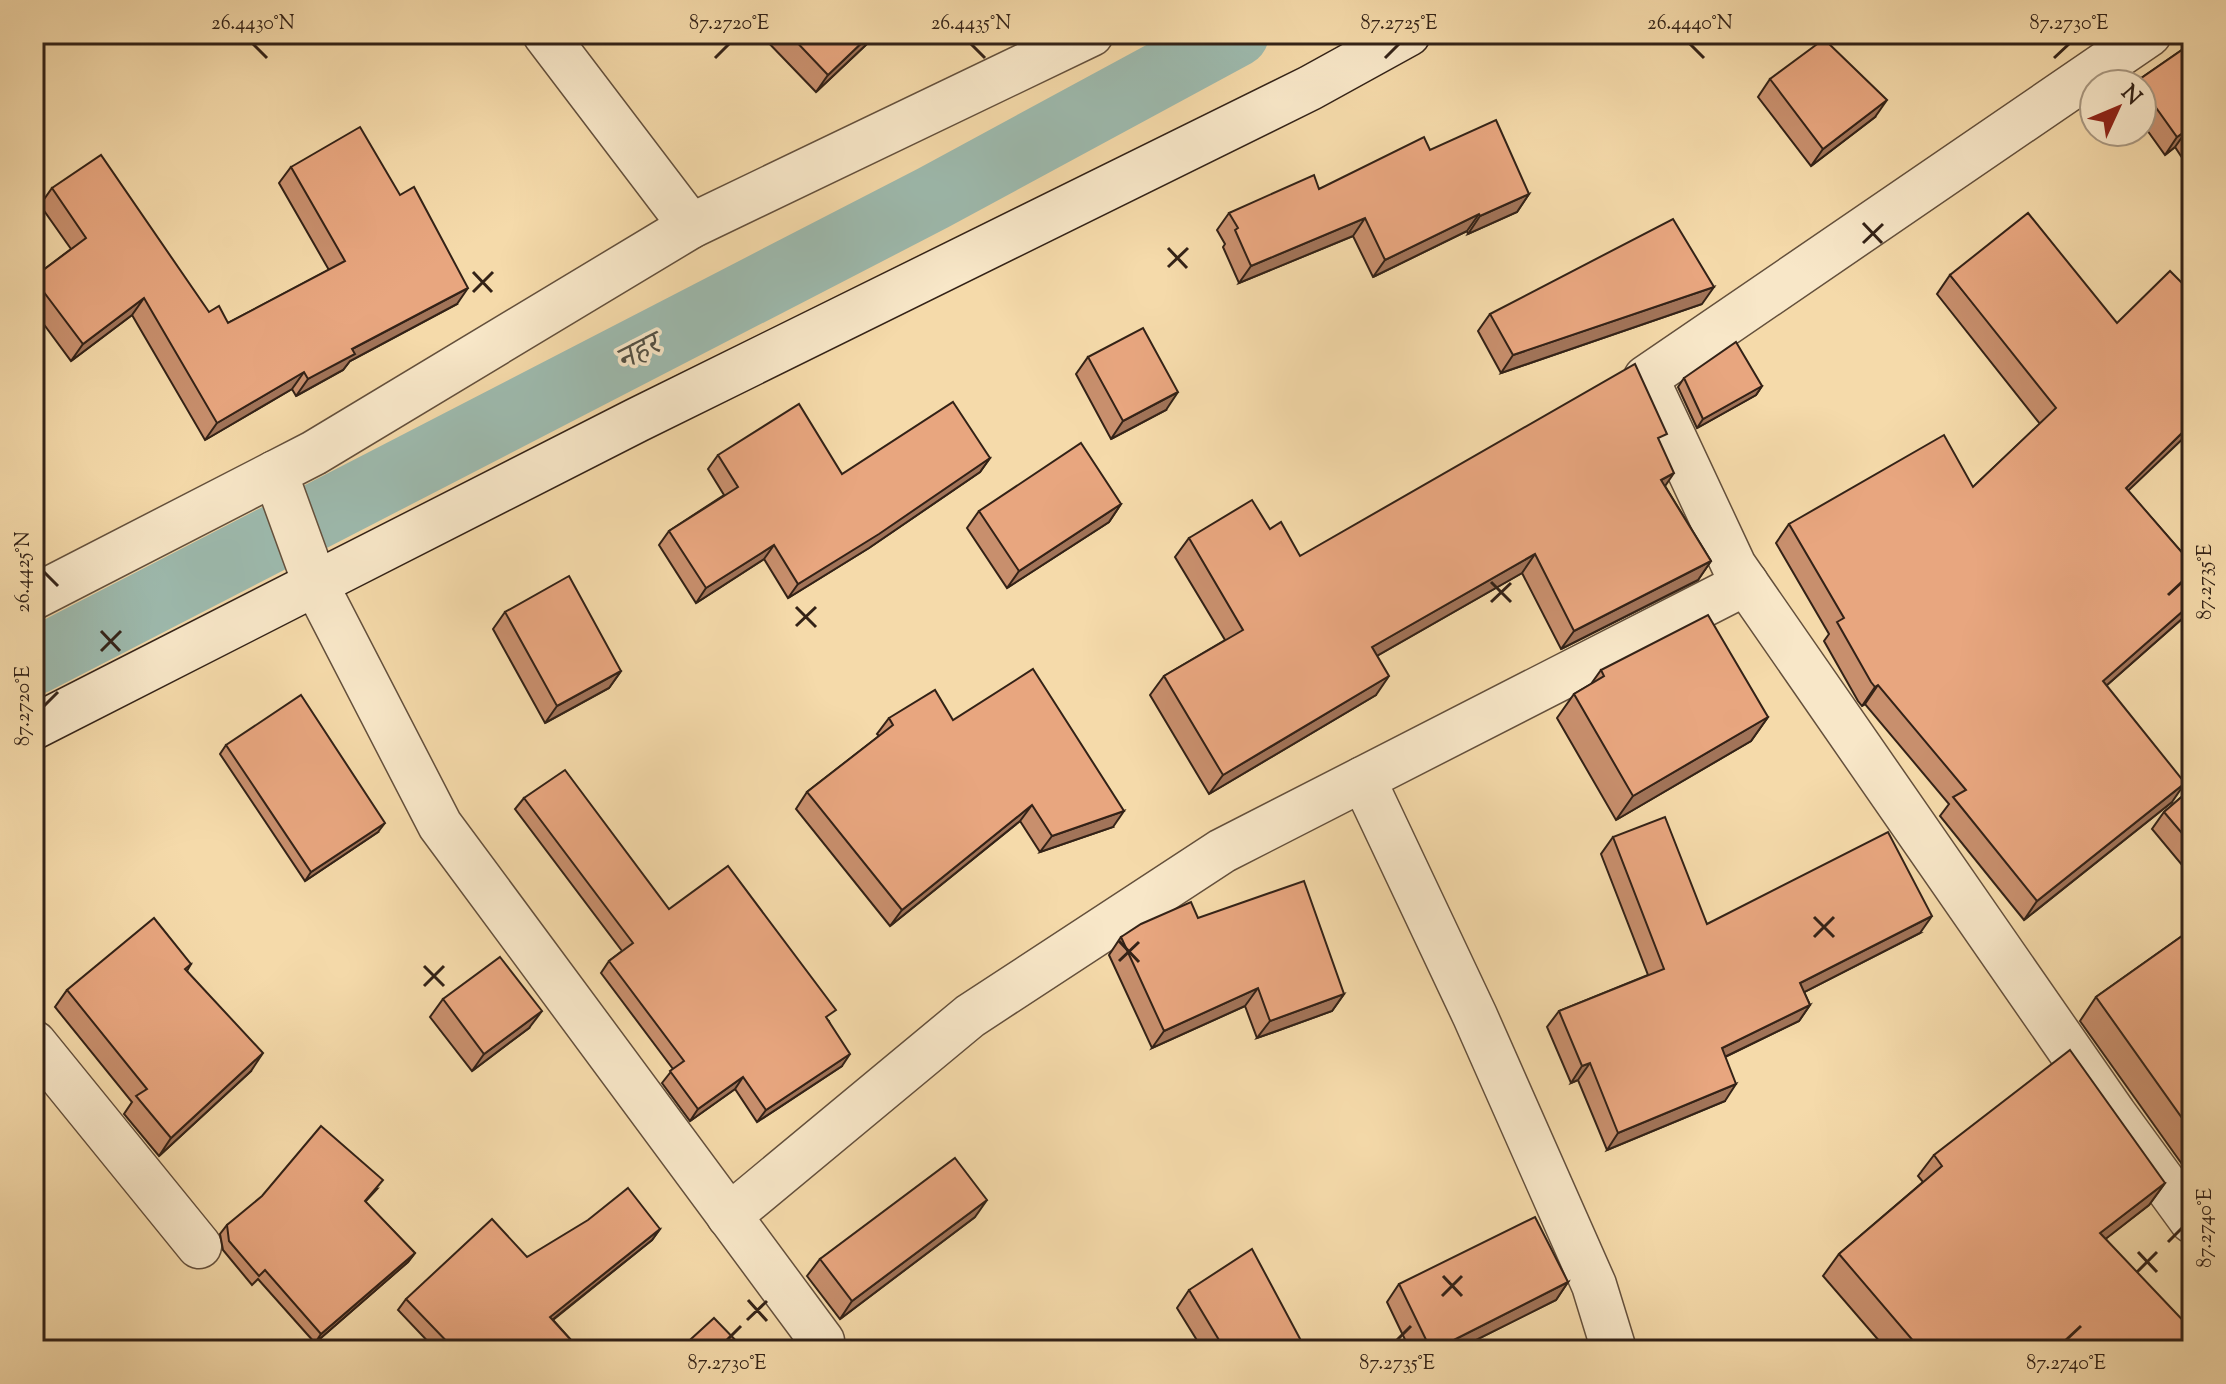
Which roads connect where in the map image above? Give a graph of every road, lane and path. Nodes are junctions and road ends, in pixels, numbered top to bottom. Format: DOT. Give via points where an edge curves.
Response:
graph roads {
  1 [pos="545,34"];
  2 [pos="1091,34"];
  3 [pos="1408,34"];
  4 [pos="2149,34"];
  5 [pos="691,226"];
  6 [pos="275,473"];
  7 [pos="315,583"];
  8 [pos="1746,583"];
  9 [pos="34,597"];
  10 [pos="34,727"];
  11 [pos="1363,779"];
  12 [pos="34,1043"];
  13 [pos="729,1216"];
  14 [pos="2192,1221"];
  15 [pos="199,1246"];
  16 [pos="822,1341"];
  17 [pos="1614,1350"];
  1 -- 5 [label="street"];
  2 -- 5 [label="street"];
  3 -- 7 [label="street" via="1310,88"];
  4 -- 8 [label="street" via="1646,378"];
  5 -- 6 [label="street"];
  6 -- 7 [label="street"];
  6 -- 9 [label="street"];
  7 -- 10 [label="street"];
  7 -- 13 [label="street" via="440,825"];
  8 -- 11 [label="street"];
  8 -- 14 [label="street"];
  11 -- 13 [label="street" via="1222,851 970,1016"];
  11 -- 17 [label="street" via="1588,1271"];
  12 -- 15 [label="street"];
  13 -- 16 [label="street"];
}
